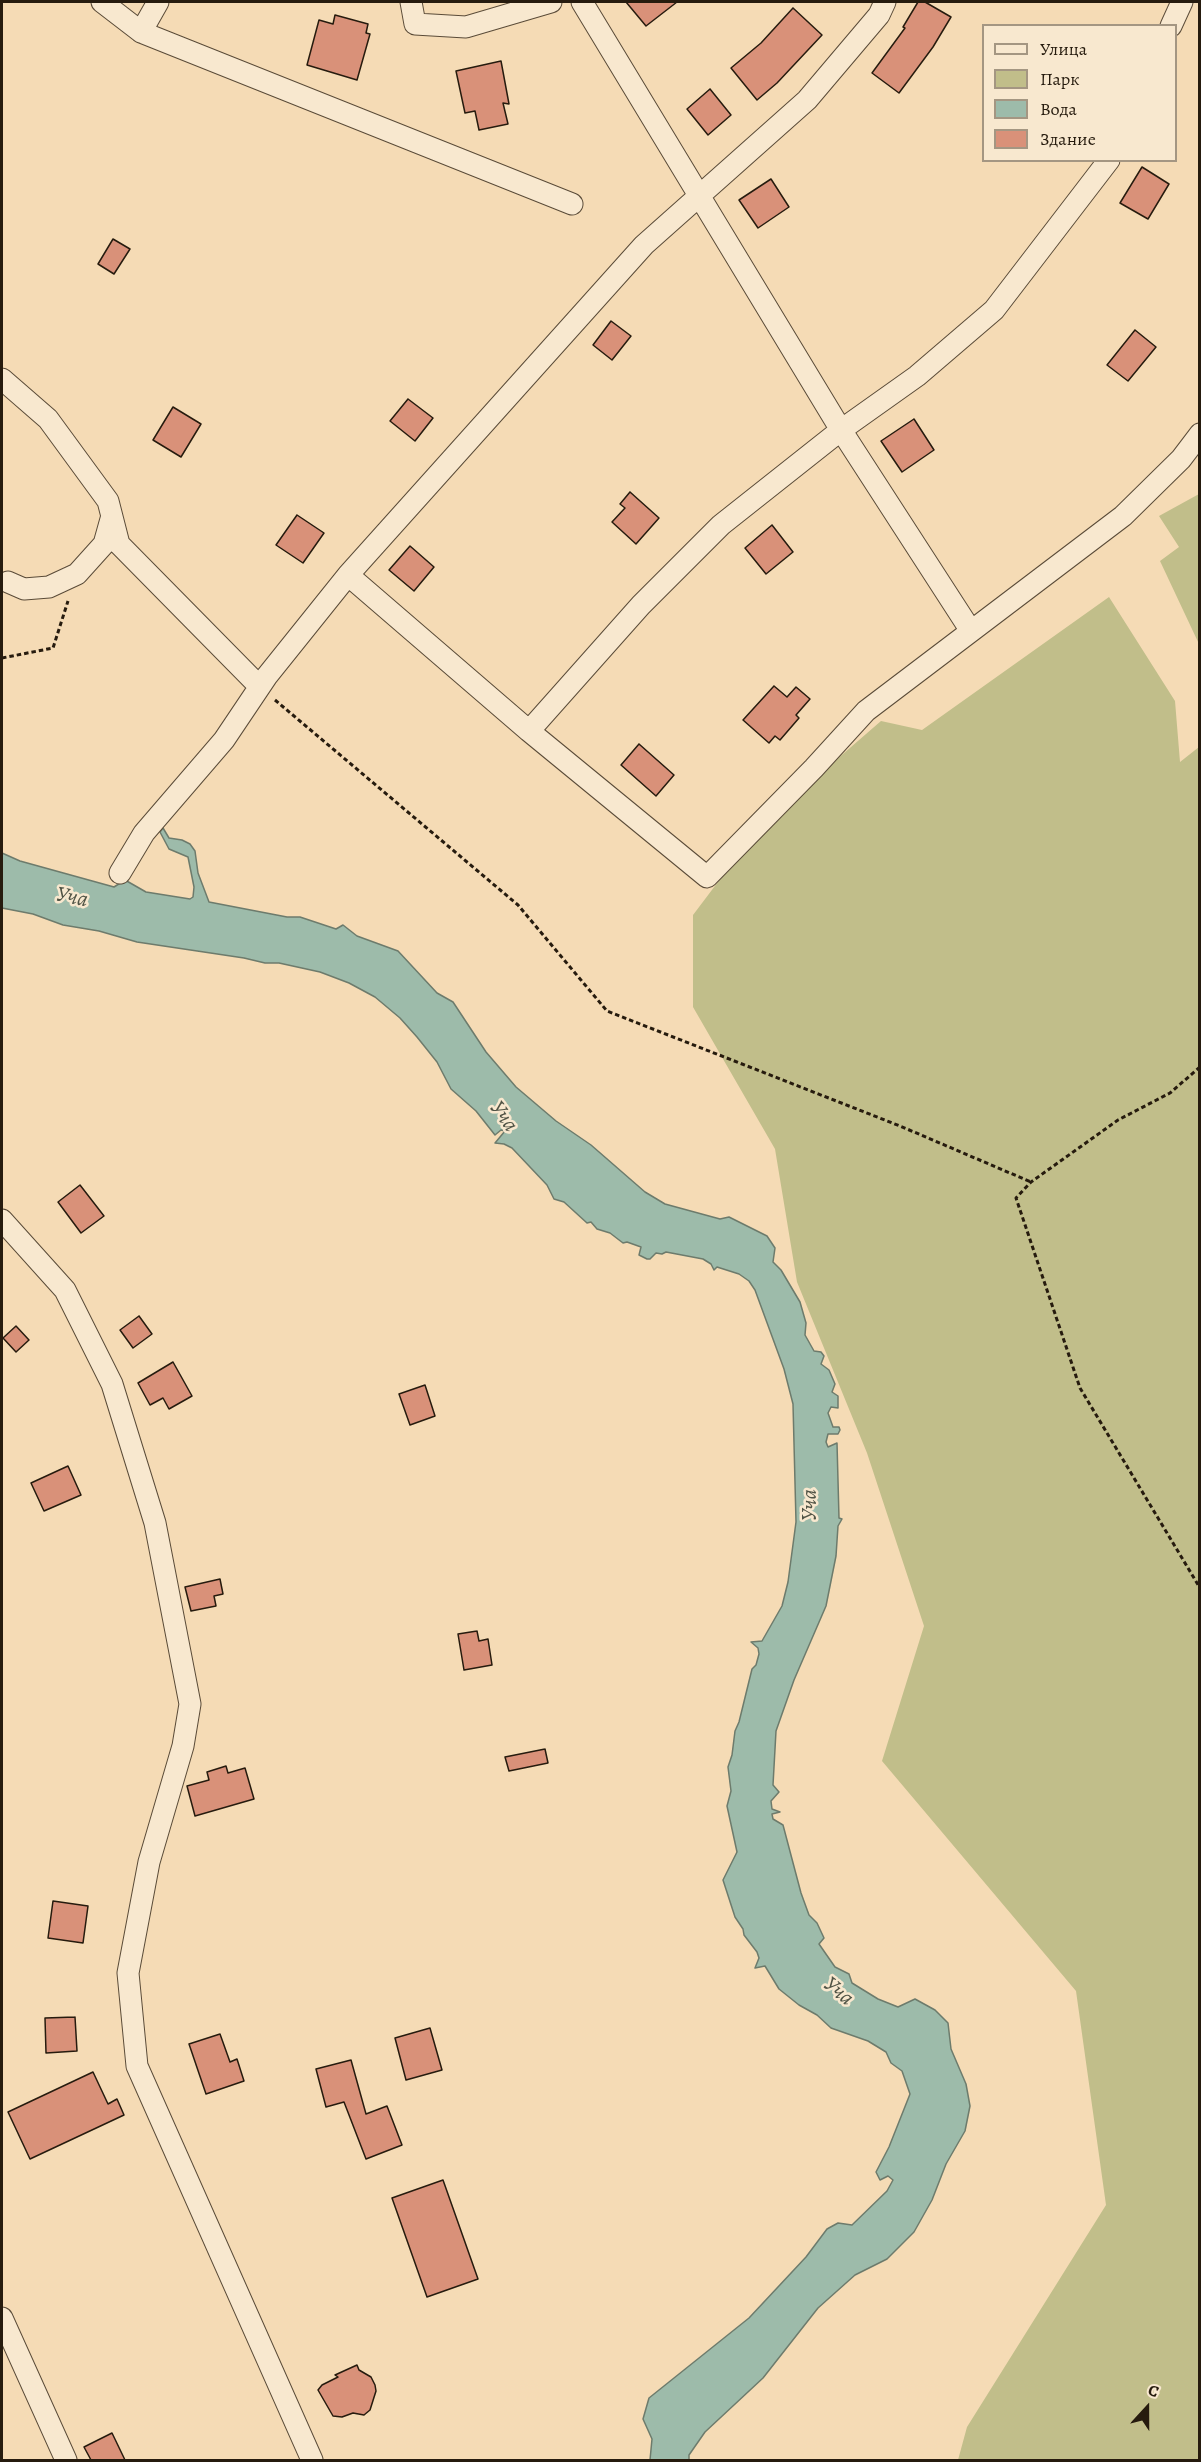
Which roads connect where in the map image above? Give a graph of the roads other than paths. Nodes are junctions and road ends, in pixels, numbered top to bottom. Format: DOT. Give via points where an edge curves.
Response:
graph roads {
  1 [pos="102,2"];
  2 [pos="158,2"];
  3 [pos="411,2"];
  4 [pos="551,2"];
  5 [pos="582,2"];
  6 [pos="885,2"];
  7 [pos="1182,2"];
  8 [pos="1172,24"];
  9 [pos="141,32"];
  10 [pos="1107,162"];
  11 [pos="700,197"];
  12 [pos="572,204"];
  13 [pos="2,379"];
  14 [pos="841,430"];
  15 [pos="1197,443"];
  16 [pos="111,519"];
  17 [pos="348,575"];
  18 [pos="8,582"];
  19 [pos="971,631"];
  20 [pos="260,686"];
  21 [pos="529,731"];
  22 [pos="120,873"];
  23 [pos="2,1220"];
  24 [pos="2,2318"];
  25 [pos="66,2460"];
  26 [pos="312,2460"];
  1 -- 9 [label="street"];
  2 -- 9 [label="street"];
  3 -- 4 [label="street" via="415,24 466,27"];
  5 -- 11 [label="street"];
  6 -- 11 [label="street" via="879,15 807,100"];
  7 -- 8 [label="street"];
  9 -- 12 [label="street"];
  10 -- 14 [label="street" via="994,310 917,376"];
  11 -- 14 [label="street"];
  11 -- 17 [label="street" via="644,245"];
  13 -- 16 [label="street" via="48,419 108,501"];
  14 -- 19 [label="street"];
  14 -- 21 [label="street" via="721,525 641,605"];
  15 -- 19 [label="street" via="1123,516"];
  16 -- 18 [label="street" via="104,544 77,574 49,586 24,589"];
  16 -- 20 [label="street" via="119,544"];
  17 -- 20 [label="street"];
  17 -- 21 [label="street"];
  19 -- 21 [label="street" via="866,711 707,877"];
  20 -- 22 [label="street" via="224,740 144,833"];
  23 -- 26 [label="street" via="65,1290 112,1384 155,1523 190,1704 183,1746 149,1862 128,1973 137,2066"];
  24 -- 25 [label="street"];
}
